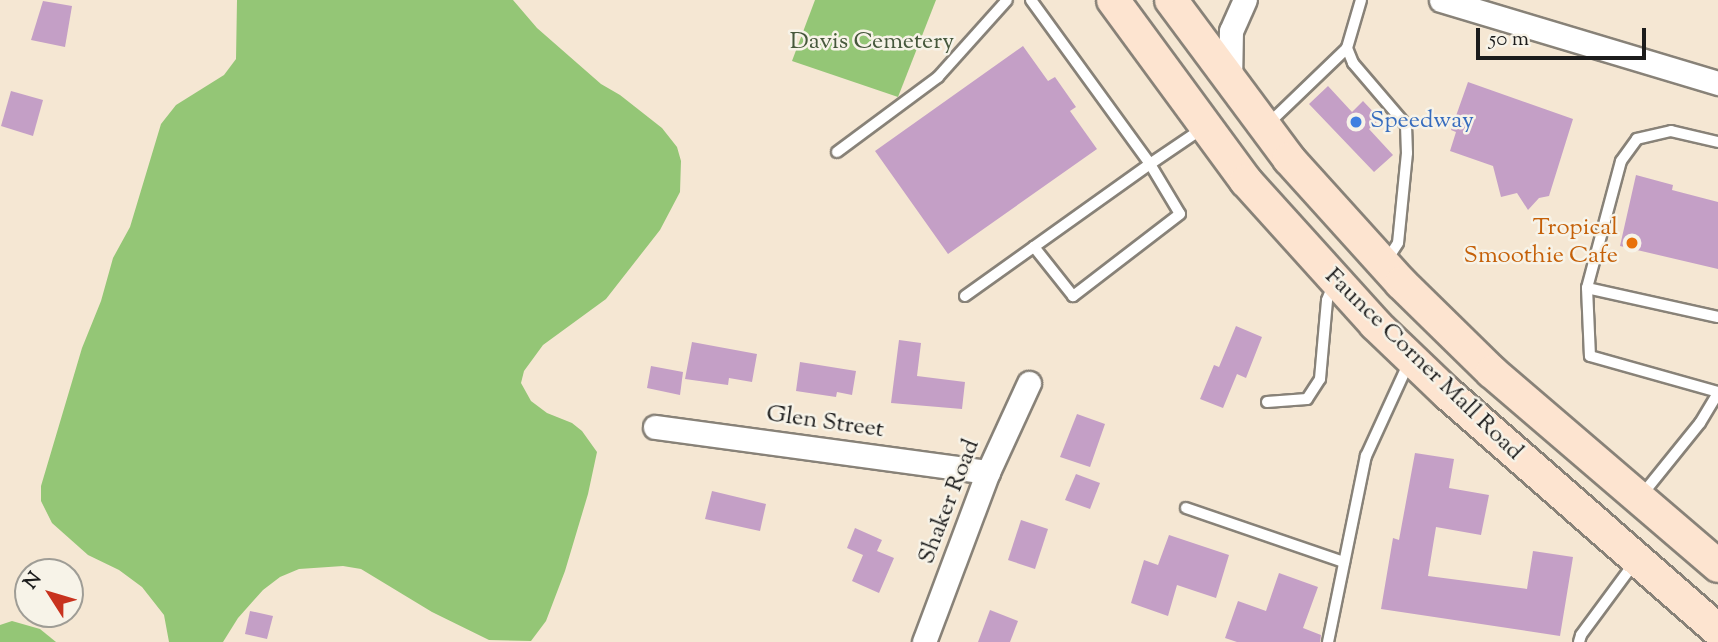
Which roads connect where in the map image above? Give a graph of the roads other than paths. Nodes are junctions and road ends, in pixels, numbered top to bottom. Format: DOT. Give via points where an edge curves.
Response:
graph roads {
  1 [pos="1007,0"];
  2 [pos="1031,0"];
  3 [pos="1113,0"];
  4 [pos="1171,0"];
  5 [pos="1245,0"];
  6 [pos="1361,0"];
  7 [pos="1441,0"];
  8 [pos="1347,48"];
  9 [pos="1230,82"];
  10 [pos="1718,82"];
  11 [pos="1205,127"];
  12 [pos="1265,127"];
  13 [pos="1718,142"];
  14 [pos="837,152"];
  15 [pos="1150,164"];
  16 [pos="1034,247"];
  17 [pos="1384,265"];
  18 [pos="1334,282"];
  19 [pos="1587,288"];
  20 [pos="965,296"];
  21 [pos="1718,317"];
  22 [pos="1410,359"];
  23 [pos="1029,383"];
  24 [pos="1718,393"];
  25 [pos="1267,402"];
  26 [pos="655,427"];
  27 [pos="988,472"];
  28 [pos="1640,498"];
  29 [pos="1186,508"];
  30 [pos="1637,559"];
  31 [pos="1344,562"];
  32 [pos="1718,566"];
  33 [pos="1718,630"];
  34 [pos="924,642"];
  35 [pos="1328,642"];
  36 [pos="1579,642"];
  1 -- 14 [label="lane" via="938,78"];
  2 -- 15 [label="lane"];
  3 -- 11 [label="main road, Faunce Corner Mall Road"];
  4 -- 9 [label="main road, Faunce Corner Mall Road"];
  5 -- 9 [label="street" via="1230,31"];
  6 -- 8 [label="lane"];
  7 -- 10 [label="street"];
  8 -- 12 [label="lane"];
  8 -- 17 [label="lane" via="1353,63 1406,125 1408,153 1398,243"];
  9 -- 12 [label="main road, Faunce Corner Mall Road"];
  11 -- 15 [label="lane"];
  11 -- 18 [label="main road, Faunce Corner Mall Road"];
  12 -- 17 [label="main road, Faunce Corner Mall Road"];
  13 -- 19 [label="lane" via="1671,131 1637,139 1621,161"];
  15 -- 16 [label="lane"];
  15 -- 16 [label="lane" via="1180,214 1073,296"];
  16 -- 20 [label="lane"];
  17 -- 28 [label="main road, Faunce Corner Mall Road" via="1492,372"];
  18 -- 22 [label="main road, Faunce Corner Mall Road"];
  18 -- 25 [label="lane" via="1327,300 1320,379 1307,399"];
  19 -- 21 [label="lane"];
  19 -- 24 [label="lane" via="1590,356"];
  22 -- 30 [label="main road, Faunce Corner Mall Road"];
  22 -- 31 [label="lane" via="1366,456"];
  23 -- 27 [label="street, Shaker Road"];
  24 -- 28 [label="lane"];
  26 -- 27 [label="street, Glen Street"];
  27 -- 34 [label="street, Shaker Road"];
  28 -- 32 [label="main road, Faunce Corner Mall Road"];
  29 -- 31 [label="lane"];
  30 -- 33 [label="main road, Faunce Corner Mall Road"];
  30 -- 36 [label="lane"];
  31 -- 35 [label="lane"];
}
